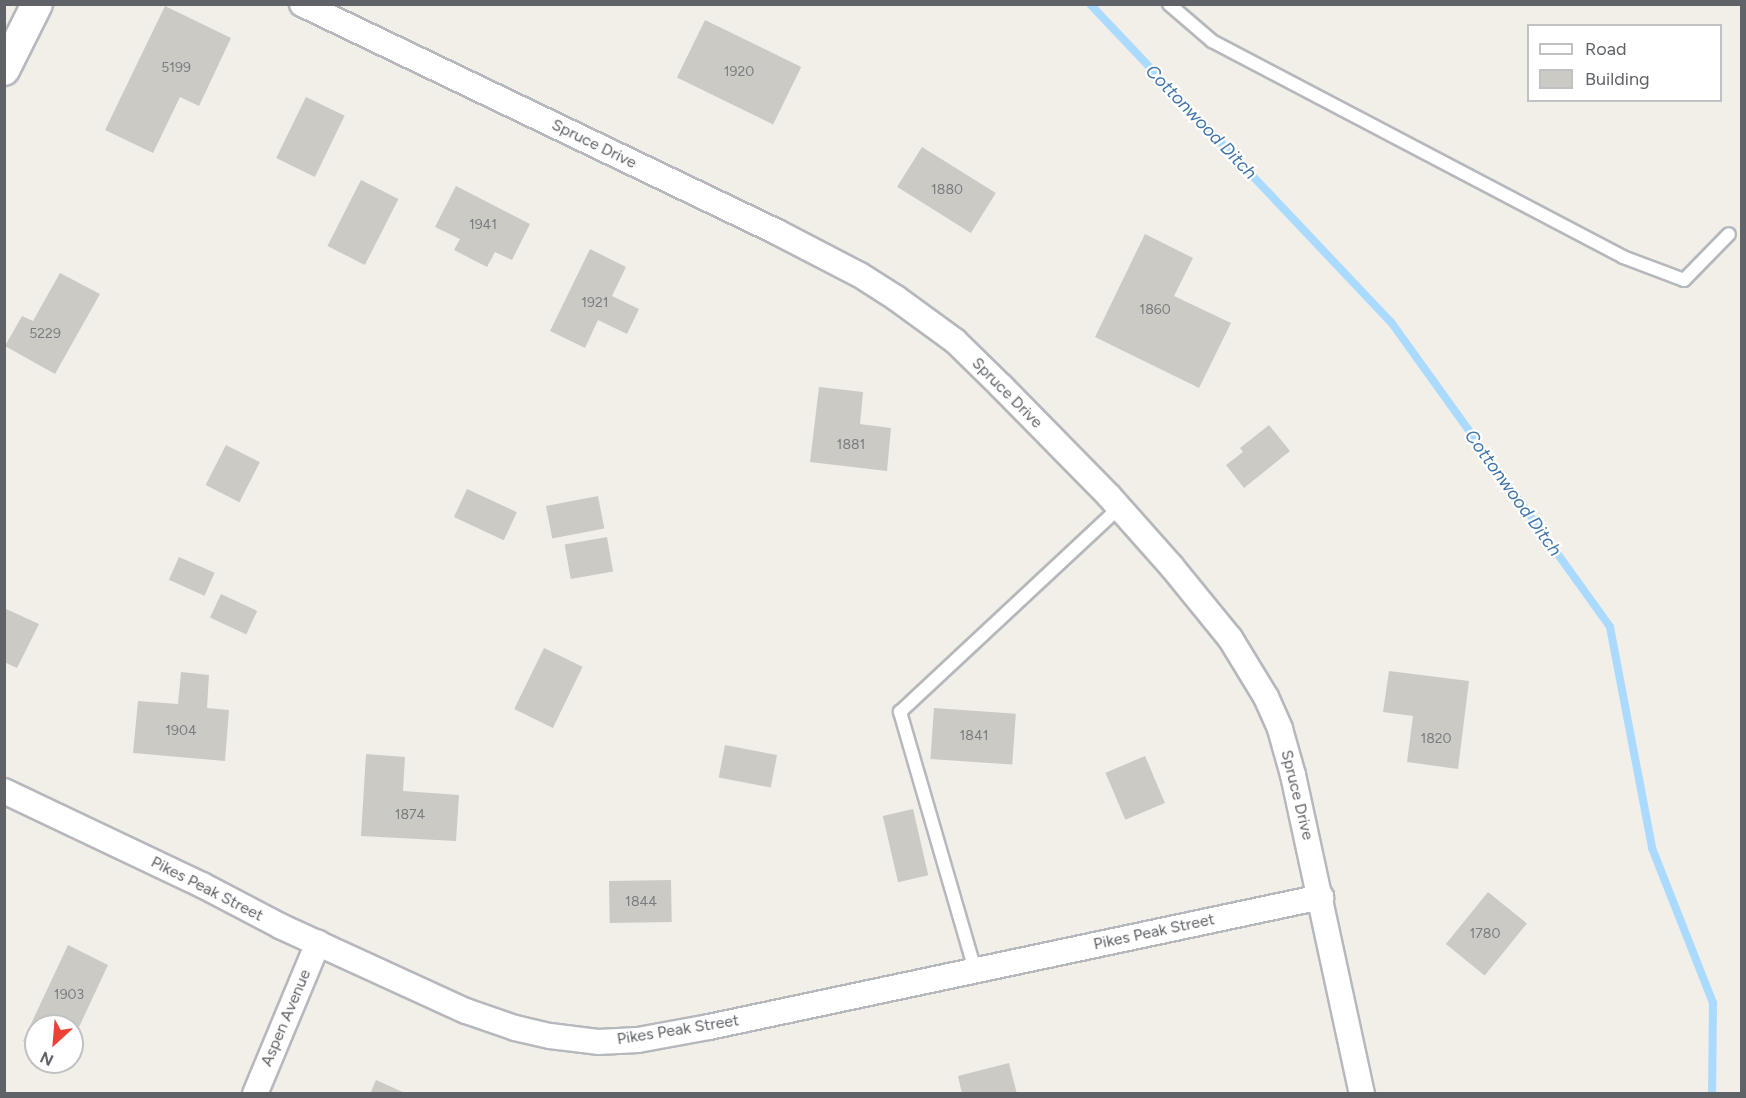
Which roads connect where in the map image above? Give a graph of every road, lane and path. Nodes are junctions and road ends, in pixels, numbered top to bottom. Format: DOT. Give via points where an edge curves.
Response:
graph roads {
  1 [pos="37,4"];
  2 [pos="302,4"];
  3 [pos="1169,4"];
  4 [pos="4,70"];
  5 [pos="1729,234"];
  6 [pos="1119,508"];
  7 [pos="4,791"];
  8 [pos="1321,897"];
  9 [pos="318,943"];
  10 [pos="975,970"];
  11 [pos="255,1094"];
  12 [pos="1362,1094"];
  1 -- 4 [label="street"];
  2 -- 6 [label="street, Spruce Drive" via="777,232 896,297 955,342"];
  3 -- 5 [label="lane" via="1212,41 1623,257 1684,280"];
  6 -- 8 [label="street, Spruce Drive" via="1230,638 1266,697 1293,775"];
  6 -- 10 [label="lane" via="900,712"];
  7 -- 9 [label="street, Pikes Peak Street"];
  8 -- 10 [label="street, Pikes Peak Street"];
  8 -- 12 [label="street, Spruce Drive"];
  9 -- 10 [label="street, Pikes Peak Street" via="466,1011 515,1028 597,1042 638,1040 709,1027"];
  9 -- 11 [label="street, Aspen Avenue"];
}
